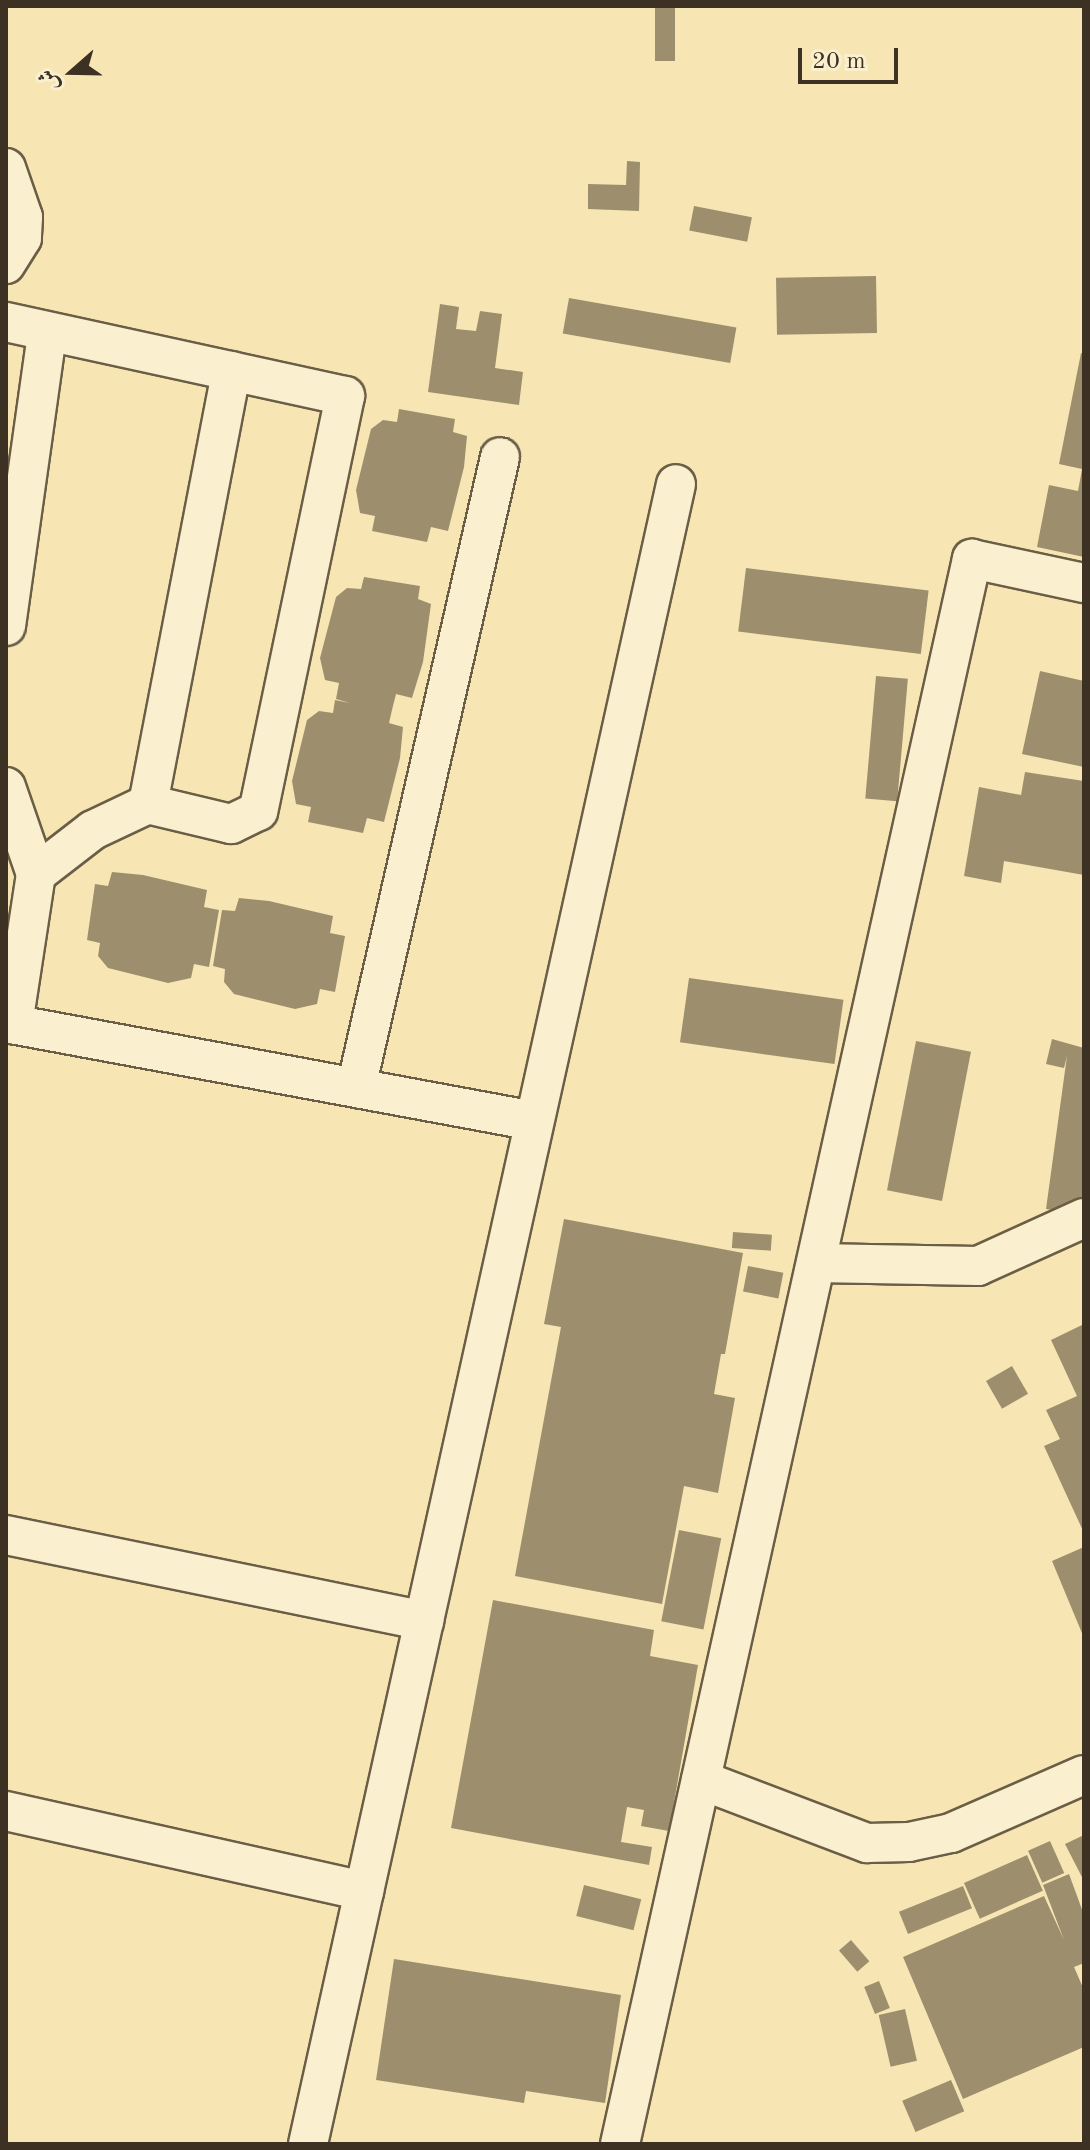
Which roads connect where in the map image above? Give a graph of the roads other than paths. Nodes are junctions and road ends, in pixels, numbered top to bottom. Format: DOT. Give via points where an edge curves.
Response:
graph roads {
  1 [pos="6,168"];
  2 [pos="6,264"];
  3 [pos="6,322"];
  4 [pos="47,333"];
  5 [pos="231,371"];
  6 [pos="500,457"];
  7 [pos="17,470"];
  8 [pos="676,484"];
  9 [pos="1084,583"];
  10 [pos="6,626"];
  11 [pos="6,787"];
  12 [pos="148,804"];
  13 [pos="36,874"];
  14 [pos="10,1023"];
  15 [pos="356,1088"];
  16 [pos="534,1121"];
  17 [pos="1084,1218"];
  18 [pos="816,1263"];
  19 [pos="6,1535"];
  20 [pos="424,1621"];
  21 [pos="1084,1775"];
  22 [pos="701,1780"];
  23 [pos="6,1811"];
  24 [pos="364,1891"];
  25 [pos="308,2144"];
  26 [pos="620,2144"];
  1 -- 2 [label="street" via="23,217 22,238"];
  3 -- 4 [label="street"];
  4 -- 5 [label="street"];
  4 -- 7 [label="street"];
  5 -- 12 [label="street"];
  5 -- 12 [label="street" via="345,396 258,811 231,824"];
  6 -- 15 [label="street"];
  7 -- 10 [label="street"];
  8 -- 16 [label="street"];
  9 -- 18 [label="street" via="972,559"];
  11 -- 13 [label="street"];
  12 -- 13 [label="street" via="93,830"];
  13 -- 14 [label="street"];
  14 -- 15 [label="street"];
  15 -- 16 [label="street"];
  16 -- 20 [label="street"];
  17 -- 18 [label="street" via="978,1266"];
  18 -- 22 [label="street"];
  19 -- 20 [label="street"];
  20 -- 24 [label="street"];
  21 -- 22 [label="street" via="951,1833 867,1843"];
  22 -- 26 [label="street"];
  23 -- 24 [label="street"];
  24 -- 25 [label="street"];
}
